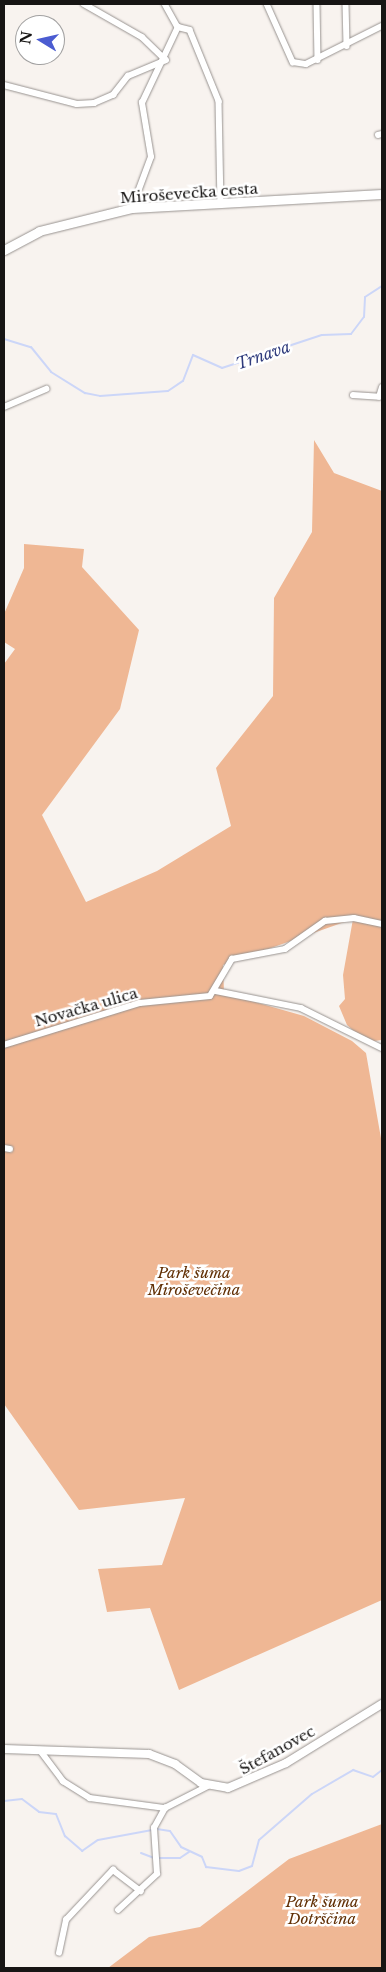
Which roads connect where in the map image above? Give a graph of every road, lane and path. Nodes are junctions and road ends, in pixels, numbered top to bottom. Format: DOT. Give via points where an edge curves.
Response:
graph roads {
  1 [pos="84,4"];
  2 [pos="165,4"];
  3 [pos="267,4"];
  4 [pos="317,4"];
  5 [pos="346,4"];
  6 [pos="382,26"];
  7 [pos="178,27"];
  8 [pos="347,46"];
  9 [pos="166,60"];
  10 [pos="318,60"];
  11 [pos="4,85"];
  12 [pos="382,194"];
  13 [pos="221,204"];
  14 [pos="132,208"];
  15 [pos="4,250"];
  16 [pos="382,387"];
  17 [pos="46,389"];
  18 [pos="353,395"];
  19 [pos="381,398"];
  20 [pos="4,407"];
  21 [pos="382,924"];
  22 [pos="216,990"];
  23 [pos="4,1045"];
  24 [pos="382,1048"];
  25 [pos="382,1704"];
  26 [pos="4,1749"];
  27 [pos="40,1750"];
  28 [pos="208,1786"];
  29 [pos="166,1808"];
  30 [pos="141,1891"];
  31 [pos="118,1910"];
  32 [pos="59,1953"];
  1 -- 9 [label="street" via="142,37"];
  2 -- 7 [label="street"];
  3 -- 10 [label="street" via="293,62 306,64"];
  4 -- 10 [label="street"];
  5 -- 8 [label="street"];
  6 -- 8 [label="street"];
  7 -- 9 [label="street"];
  7 -- 13 [label="street" via="190,30 219,101"];
  8 -- 10 [label="street"];
  9 -- 11 [label="street" via="128,76 113,95 94,103 77,104"];
  9 -- 14 [label="street" via="142,103 151,157"];
  12 -- 13 [label="main road, Miroševečka cesta"];
  13 -- 14 [label="main road, Miroševečka cesta"];
  14 -- 15 [label="main road, Miroševečka cesta" via="39,231"];
  16 -- 19 [label="street"];
  17 -- 20 [label="street"];
  18 -- 19 [label="street"];
  21 -- 22 [label="street" via="354,918 325,921 285,949 232,959 220,973"];
  22 -- 23 [label="street, Novačka ulica" via="199,998 140,1003"];
  22 -- 24 [label="street" via="302,1008"];
  25 -- 28 [label="street, Štefanovec" via="248,1782"];
  26 -- 27 [label="street"];
  27 -- 28 [label="street" via="158,1756"];
  27 -- 29 [label="street" via="63,1781 90,1798"];
  28 -- 29 [label="street"];
  29 -- 30 [label="street" via="154,1830 157,1874"];
  30 -- 31 [label="street"];
  30 -- 32 [label="street" via="113,1870 66,1920"];
}
